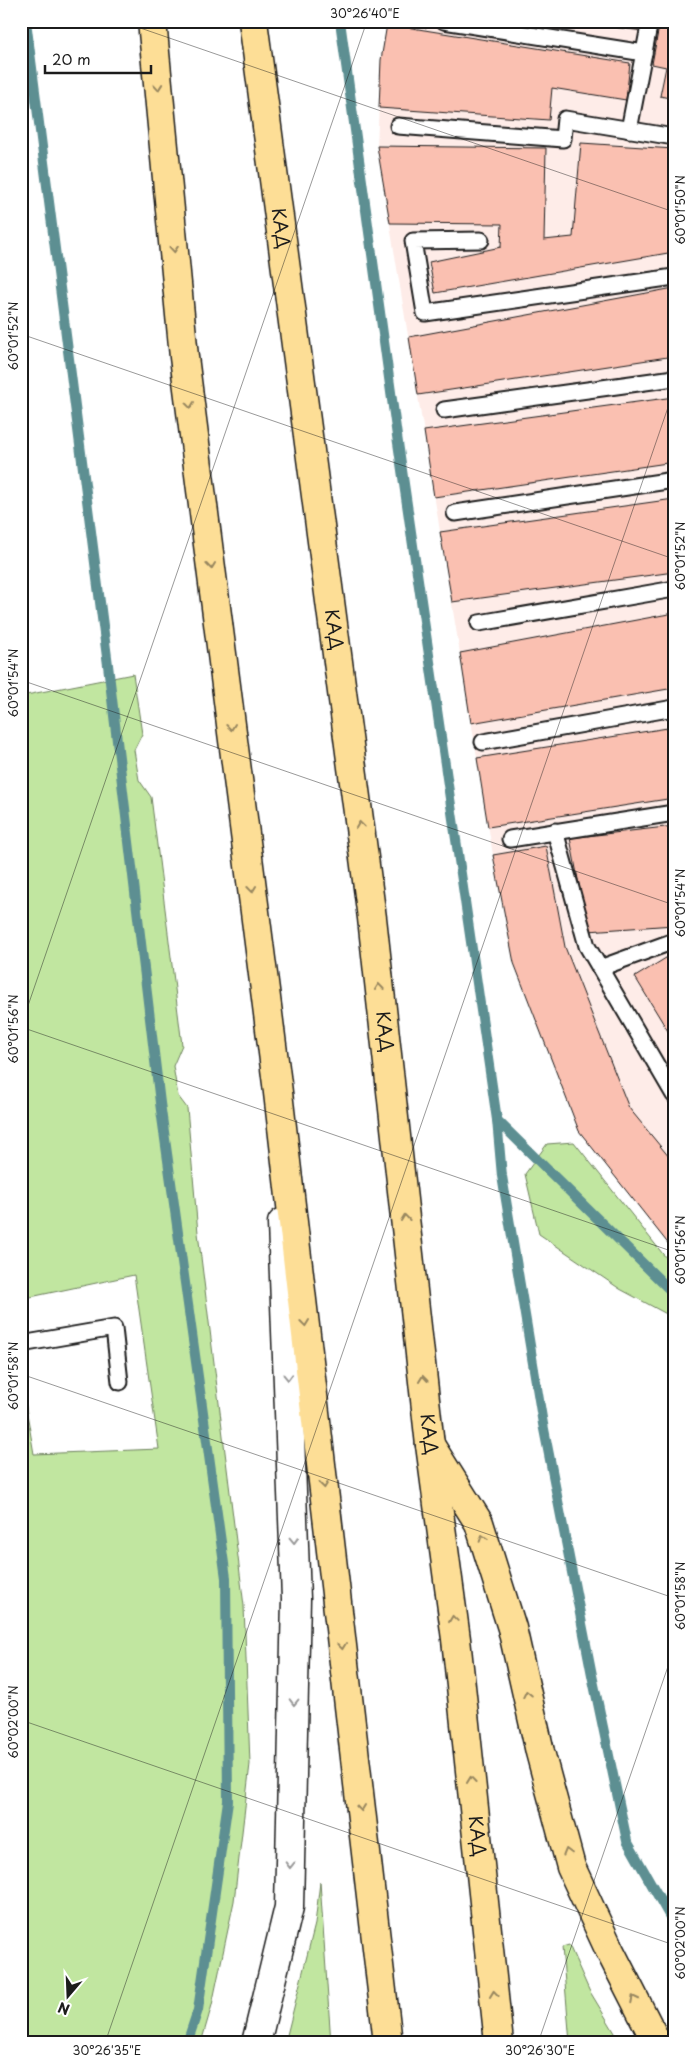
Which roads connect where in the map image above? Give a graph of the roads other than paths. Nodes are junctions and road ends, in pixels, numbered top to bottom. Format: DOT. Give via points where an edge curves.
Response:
graph roads {
  1 [pos="152,21"];
  2 [pos="253,21"];
  3 [pos="444,21"];
  4 [pos="650,21"];
  5 [pos="644,53"];
  6 [pos="398,126"];
  7 [pos="629,130"];
  8 [pos="674,138"];
  9 [pos="481,240"];
  10 [pos="674,277"];
  11 [pos="674,378"];
  12 [pos="444,410"];
  13 [pos="674,480"];
  14 [pos="455,513"];
  15 [pos="674,589"];
  16 [pos="479,623"];
  17 [pos="674,708"];
  18 [pos="483,742"];
  19 [pos="674,813"];
  20 [pos="555,831"];
  21 [pos="510,839"];
  22 [pos="674,941"];
  23 [pos="600,968"];
  24 [pos="277,1084"];
  25 [pos="674,1095"];
  26 [pos="21,1344"];
  27 [pos="120,1382"];
  28 [pos="430,1445"];
  29 [pos="256,2043"];
  30 [pos="388,2043"];
  31 [pos="499,2043"];
  32 [pos="657,2043"];
  1 -- 24 [label="main road, one-way" via="184,357"];
  28 -- 2 [label="main road, КАД, one-way" via="372,918"];
  3 -- 5 [label="lane"];
  4 -- 5 [label="lane"];
  5 -- 7 [label="lane"];
  6 -- 7 [label="lane" via="563,139 565,119"];
  7 -- 8 [label="lane"];
  9 -- 10 [label="lane" via="413,241 425,313"];
  11 -- 12 [label="lane"];
  13 -- 14 [label="lane"];
  15 -- 16 [label="lane"];
  17 -- 18 [label="lane"];
  19 -- 20 [label="lane"];
  20 -- 21 [label="lane"];
  20 -- 23 [label="lane" via="587,946"];
  22 -- 23 [label="lane"];
  23 -- 25 [label="lane"];
  24 -- 29 [label="main road, one-way" via="296,1599 290,1877 289,1907"];
  24 -- 30 [label="main road, one-way"];
  26 -- 27 [label="lane" via="114,1328"];
  31 -- 28 [label="main road, КАД, one-way" via="456,1639"];
  32 -- 28 [label="main road, one-way" via="571,1867 540,1752 512,1628 479,1523"];
}
